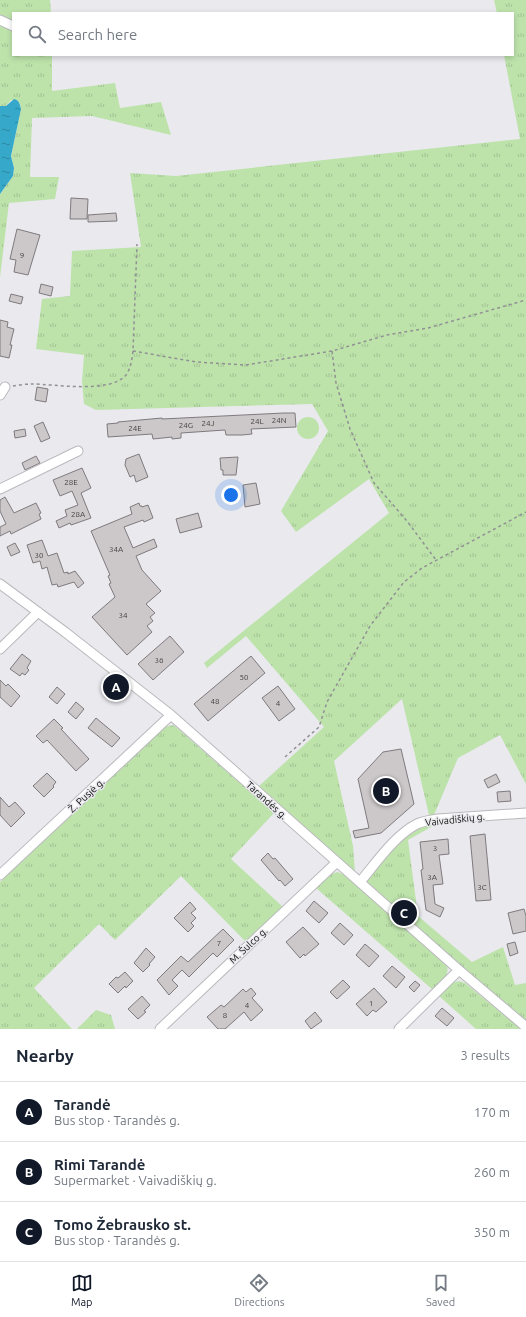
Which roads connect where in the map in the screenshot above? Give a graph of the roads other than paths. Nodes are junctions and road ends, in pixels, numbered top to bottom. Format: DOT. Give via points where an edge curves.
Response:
graph roads {
  1 [pos="0,20"];
  2 [pos="12,26"];
  3 [pos="5,387"];
  4 [pos="0,395"];
  5 [pos="78,451"];
  6 [pos="0,489"];
  7 [pos="0,584"];
  8 [pos="38,612"];
  9 [pos="0,649"];
  10 [pos="172,715"];
  11 [pos="526,813"];
  12 [pos="337,862"];
  13 [pos="0,875"];
  14 [pos="360,882"];
  15 [pos="459,970"];
  16 [pos="526,1026"];
  17 [pos="160,1029"];
  18 [pos="399,1029"];
  1 -- 2 [label="street"];
  3 -- 4 [label="street"];
  5 -- 6 [label="street"];
  7 -- 8 [label="street, Tarandės g."];
  8 -- 9 [label="street"];
  8 -- 10 [label="street, Tarandės g."];
  10 -- 12 [label="street, Tarandės g."];
  10 -- 13 [label="street, Ž. Pusjė g."];
  11 -- 14 [label="street, Vaivadiškių g." via="427,820 417,824 400,836"];
  12 -- 14 [label="street, Tarandės g."];
  12 -- 17 [label="street, M. Šulco g."];
  14 -- 15 [label="street, Tarandės g."];
  15 -- 16 [label="street, Tarandės g."];
  15 -- 18 [label="street"];
}
